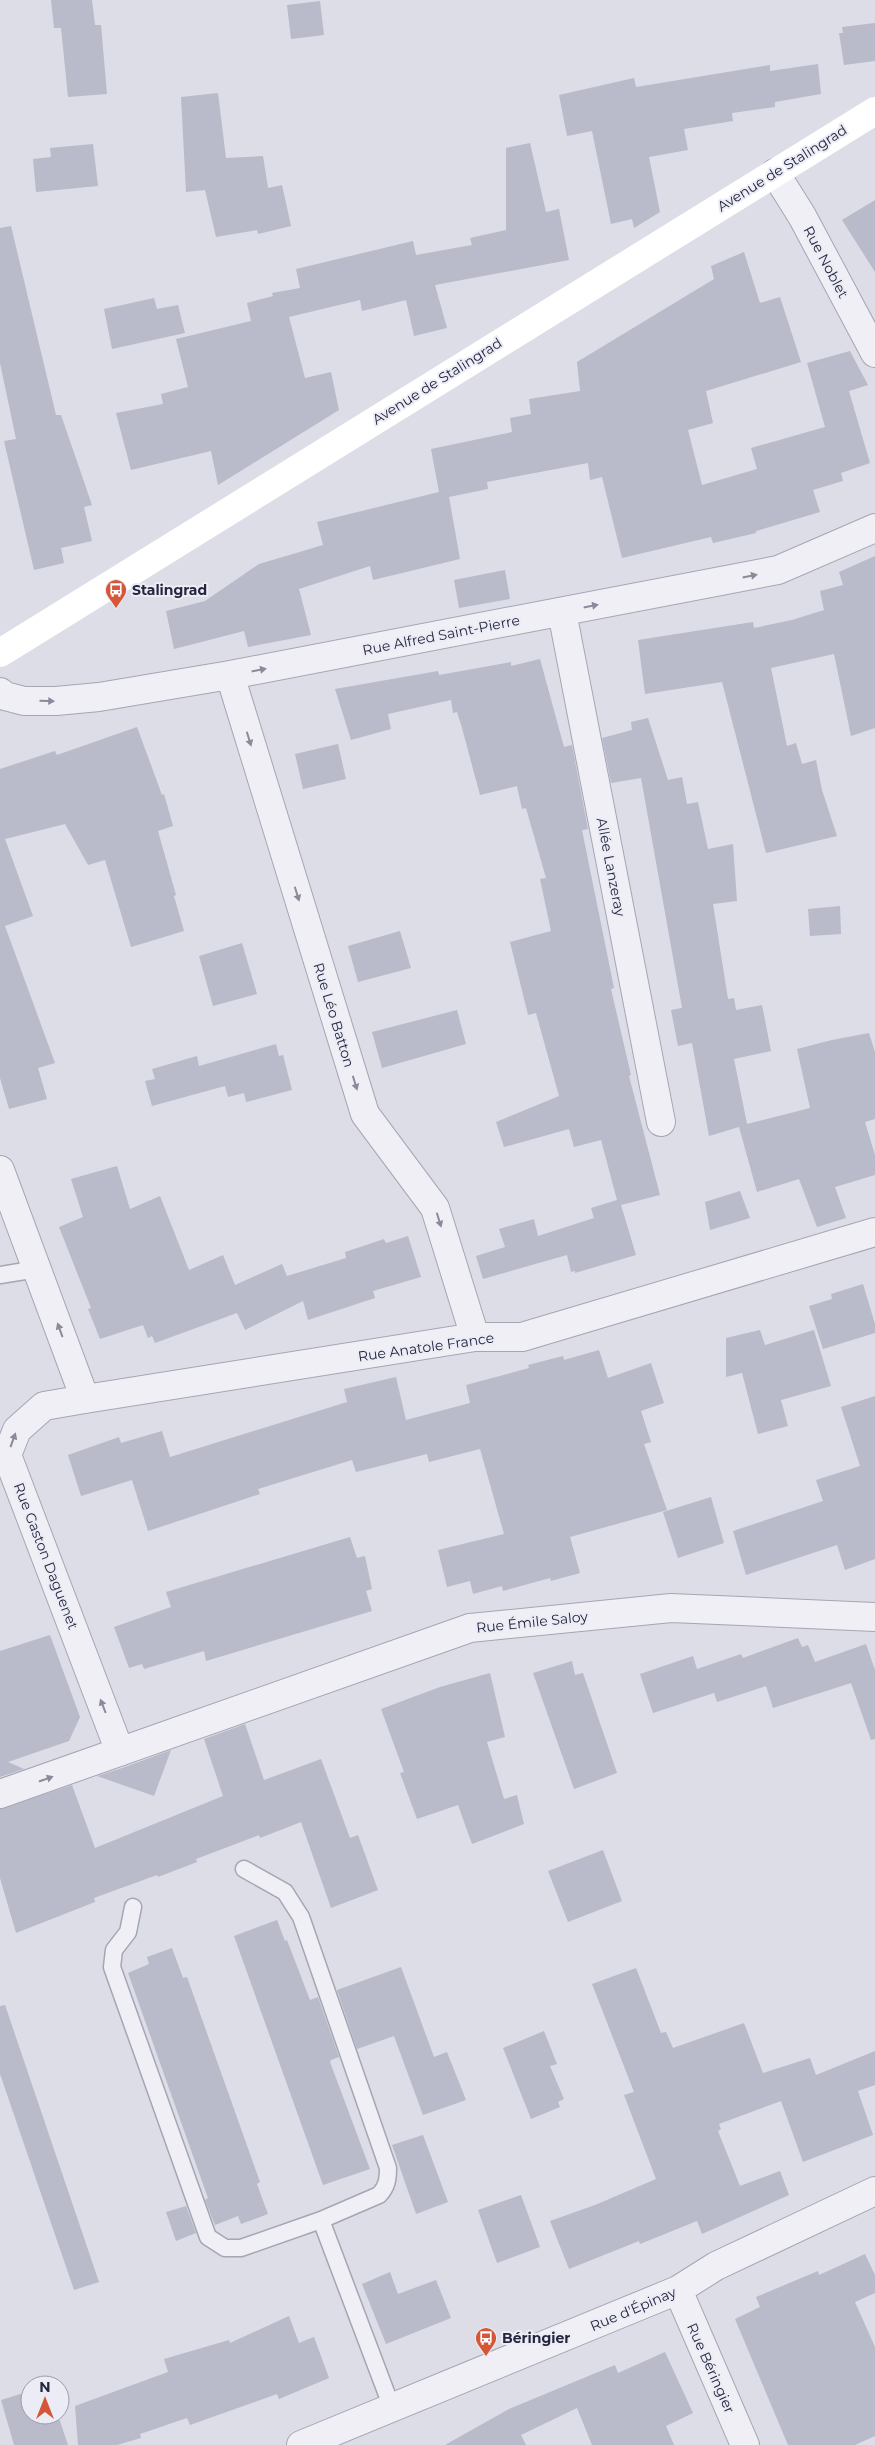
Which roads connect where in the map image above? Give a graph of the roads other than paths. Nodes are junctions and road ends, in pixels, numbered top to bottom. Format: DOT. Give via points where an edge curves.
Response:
graph roads {
  1 [pos="875,111"];
  2 [pos="775,173"];
  3 [pos="875,353"];
  4 [pos="875,528"];
  5 [pos="562,612"];
  6 [pos="0,653"];
  7 [pos="230,675"];
  8 [pos="0,692"];
  9 [pos="661,1122"];
  10 [pos="0,1170"];
  11 [pos="875,1232"];
  12 [pos="37,1270"];
  13 [pos="0,1275"];
  14 [pos="475,1337"];
  15 [pos="85,1398"];
  16 [pos="875,1617"];
  17 [pos="120,1752"];
  18 [pos="0,1794"];
  19 [pos="244,1869"];
  20 [pos="133,1907"];
  21 [pos="875,2192"];
  22 [pos="321,2220"];
  23 [pos="678,2290"];
  24 [pos="392,2408"];
  25 [pos="301,2445"];
  26 [pos="745,2445"];
  1 -- 2 [label="main road, Avenue de Stalingrad"];
  2 -- 3 [label="street, Rue Noblet" via="802,216"];
  2 -- 6 [label="main road, Avenue de Stalingrad"];
  5 -- 4 [label="street, Rue Alfred Saint-Pierre, one-way" via="778,570"];
  7 -- 5 [label="street, Rue Alfred Saint-Pierre, one-way"];
  5 -- 9 [label="street, Allée Lanzeray"];
  8 -- 7 [label="street, Rue Alfred Saint-Pierre, one-way" via="24,701 56,701"];
  7 -- 14 [label="street, Rue Léo Batton, one-way" via="365,1114 435,1208"];
  10 -- 12 [label="street"];
  11 -- 14 [label="street, Rue Anatole France" via="522,1337"];
  12 -- 13 [label="lane"];
  15 -- 12 [label="street, one-way"];
  14 -- 15 [label="street, Rue Anatole France"];
  17 -- 15 [label="street, Rue Gaston Daguenet, one-way" via="7,1455 16,1430 44,1406"];
  16 -- 17 [label="street, Rue Émile Saloy" via="671,1608 470,1628"];
  18 -- 17 [label="street, one-way"];
  19 -- 22 [label="lane" via="285,1892 301,1917 388,2168 388,2179 380,2195"];
  20 -- 22 [label="lane" via="128,1932 114,1950 112,1967 208,2237 225,2248 241,2248"];
  21 -- 23 [label="street, Rue d'Épinay" via="716,2266"];
  22 -- 24 [label="lane"];
  23 -- 24 [label="street, Rue d'Épinay"];
  23 -- 26 [label="street, Rue Béringier"];
  24 -- 25 [label="street, Rue d'Épinay"];
}
